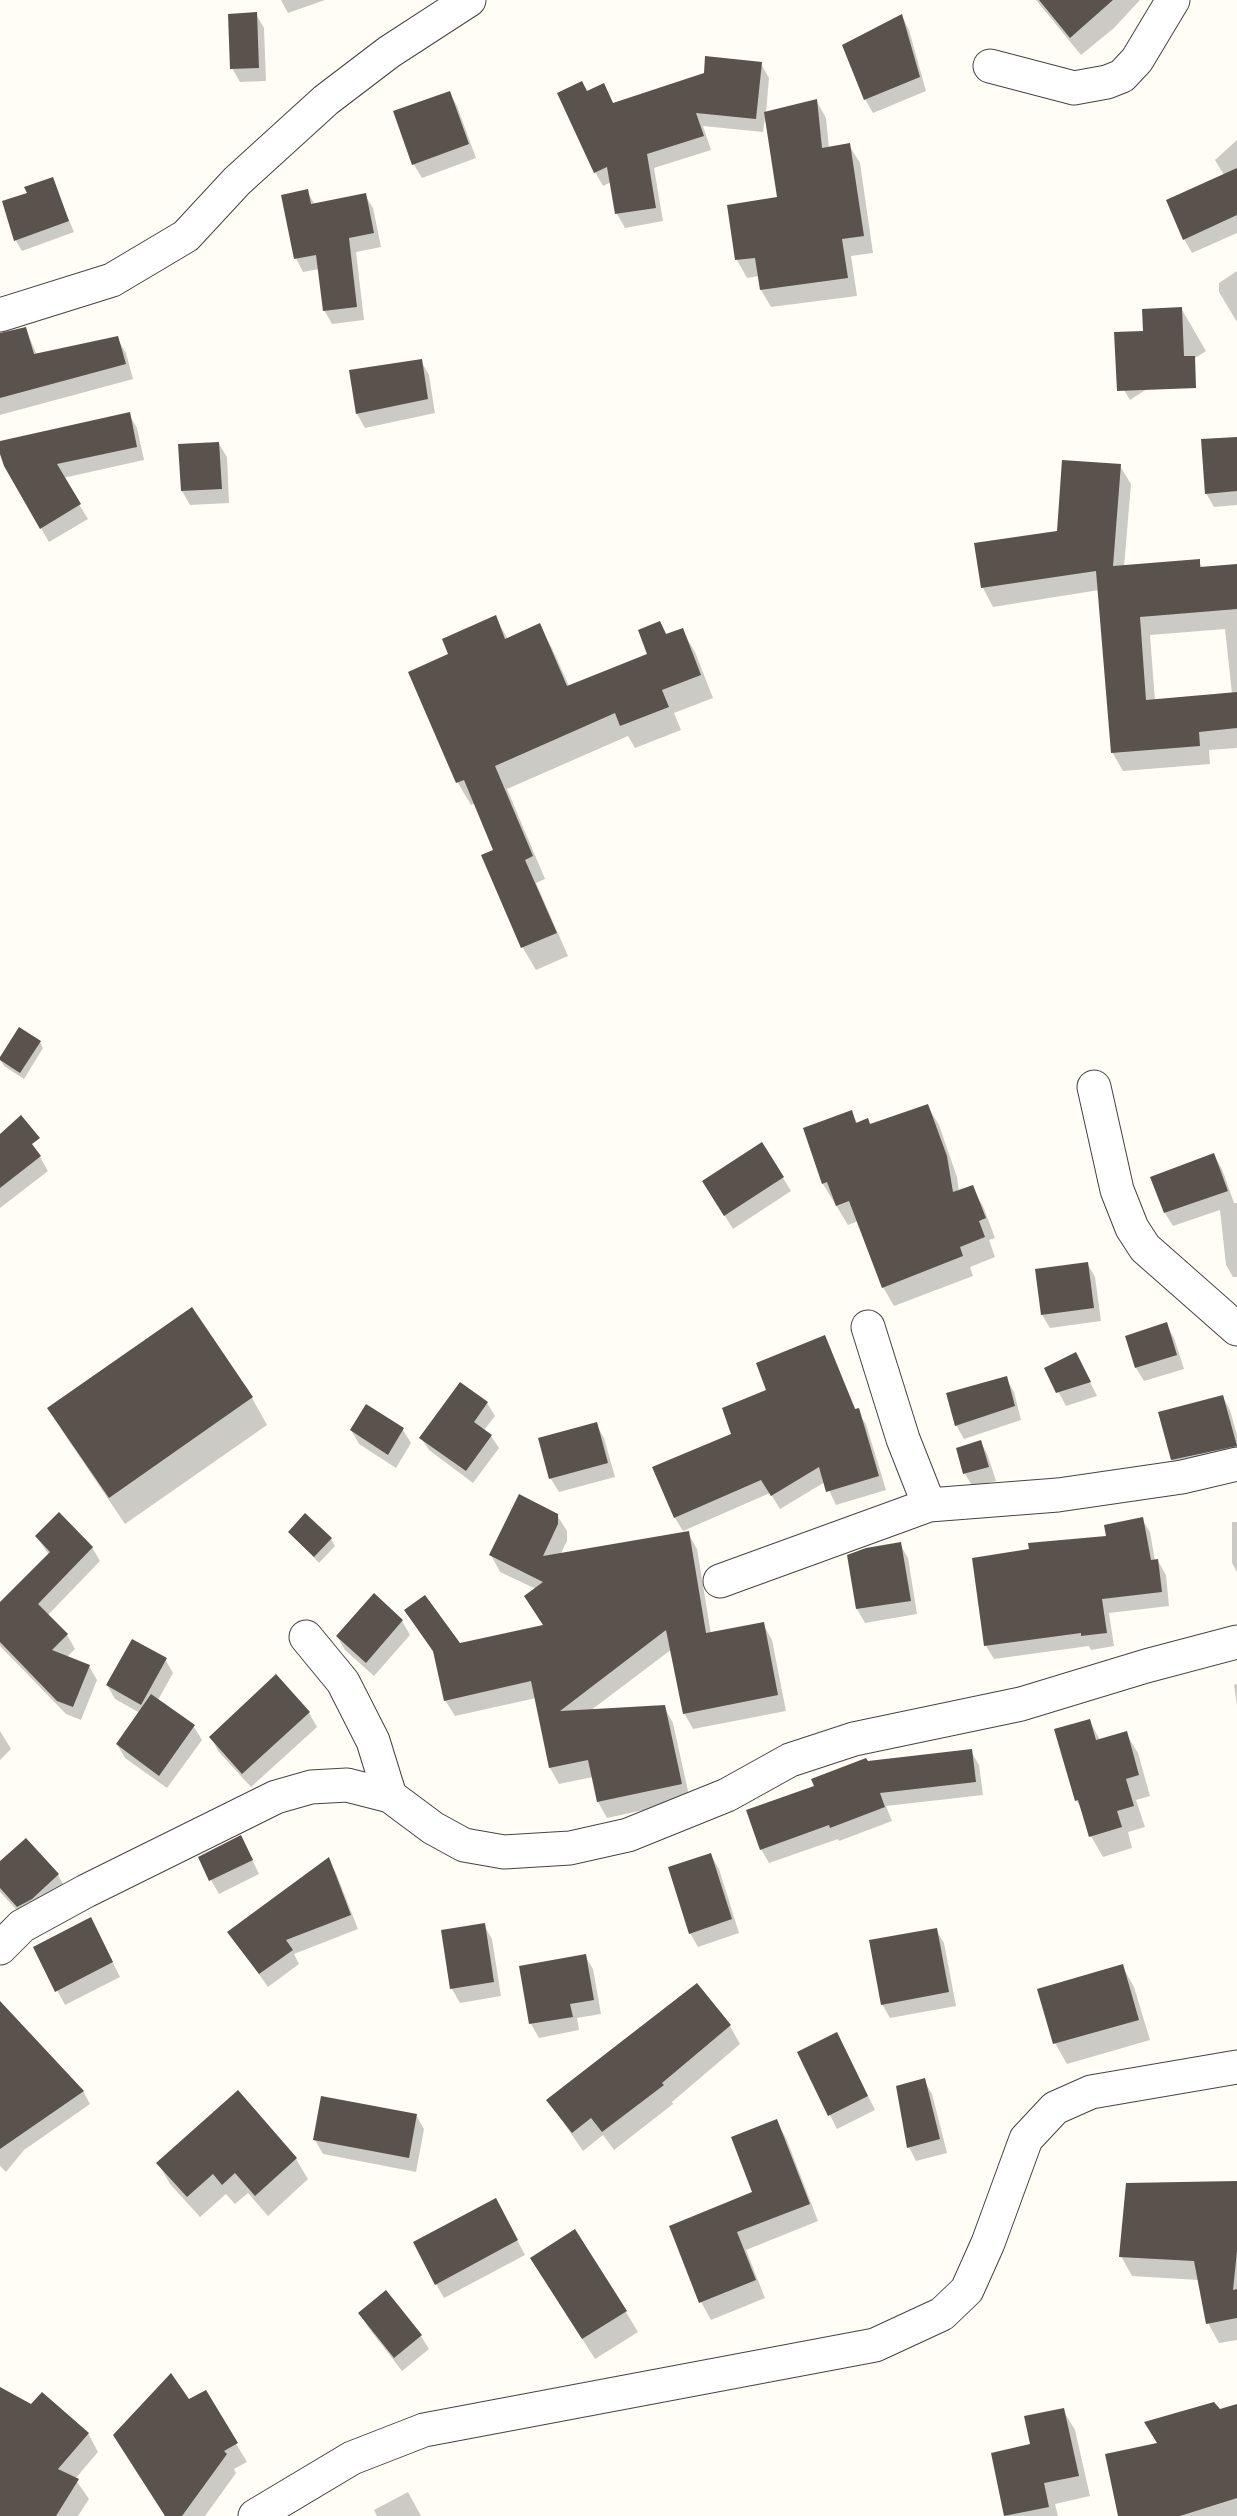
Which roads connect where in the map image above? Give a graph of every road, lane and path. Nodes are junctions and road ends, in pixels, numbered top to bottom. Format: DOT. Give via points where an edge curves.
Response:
graph roads {
  1 [pos="470,0"];
  2 [pos="1173,0"];
  3 [pos="990,66"];
  4 [pos="0,315"];
  5 [pos="1094,1087"];
  6 [pos="868,1327"];
  7 [pos="1237,1329"];
  8 [pos="1237,1464"];
  9 [pos="929,1505"];
  10 [pos="720,1581"];
  11 [pos="306,1637"];
  12 [pos="1237,1642"];
  13 [pos="390,1796"];
  14 [pos="0,1948"];
  15 [pos="1237,2067"];
  16 [pos="255,2516"];
  1 -- 4 [label="street" via="389,52 326,100 237,181 186,236 112,280"];
  2 -- 3 [label="street" via="1137,60 1122,76 1107,82 1074,88"];
  5 -- 7 [label="street" via="1117,1190 1132,1228 1145,1248"];
  6 -- 9 [label="street" via="903,1439"];
  8 -- 9 [label="street" via="1182,1477 1068,1493"];
  9 -- 10 [label="street"];
  11 -- 13 [label="street" via="343,1682 373,1741"];
  12 -- 13 [label="street" via="1021,1704 854,1739 790,1760 727,1795 627,1835 570,1848 504,1852 464,1845"];
  13 -- 14 [label="street" via="347,1785 311,1787 276,1797 22,1926"];
  15 -- 16 [label="street" via="1092,2092 1055,2108 1026,2139 967,2290 942,2314 875,2345 424,2430 352,2458"];
}
